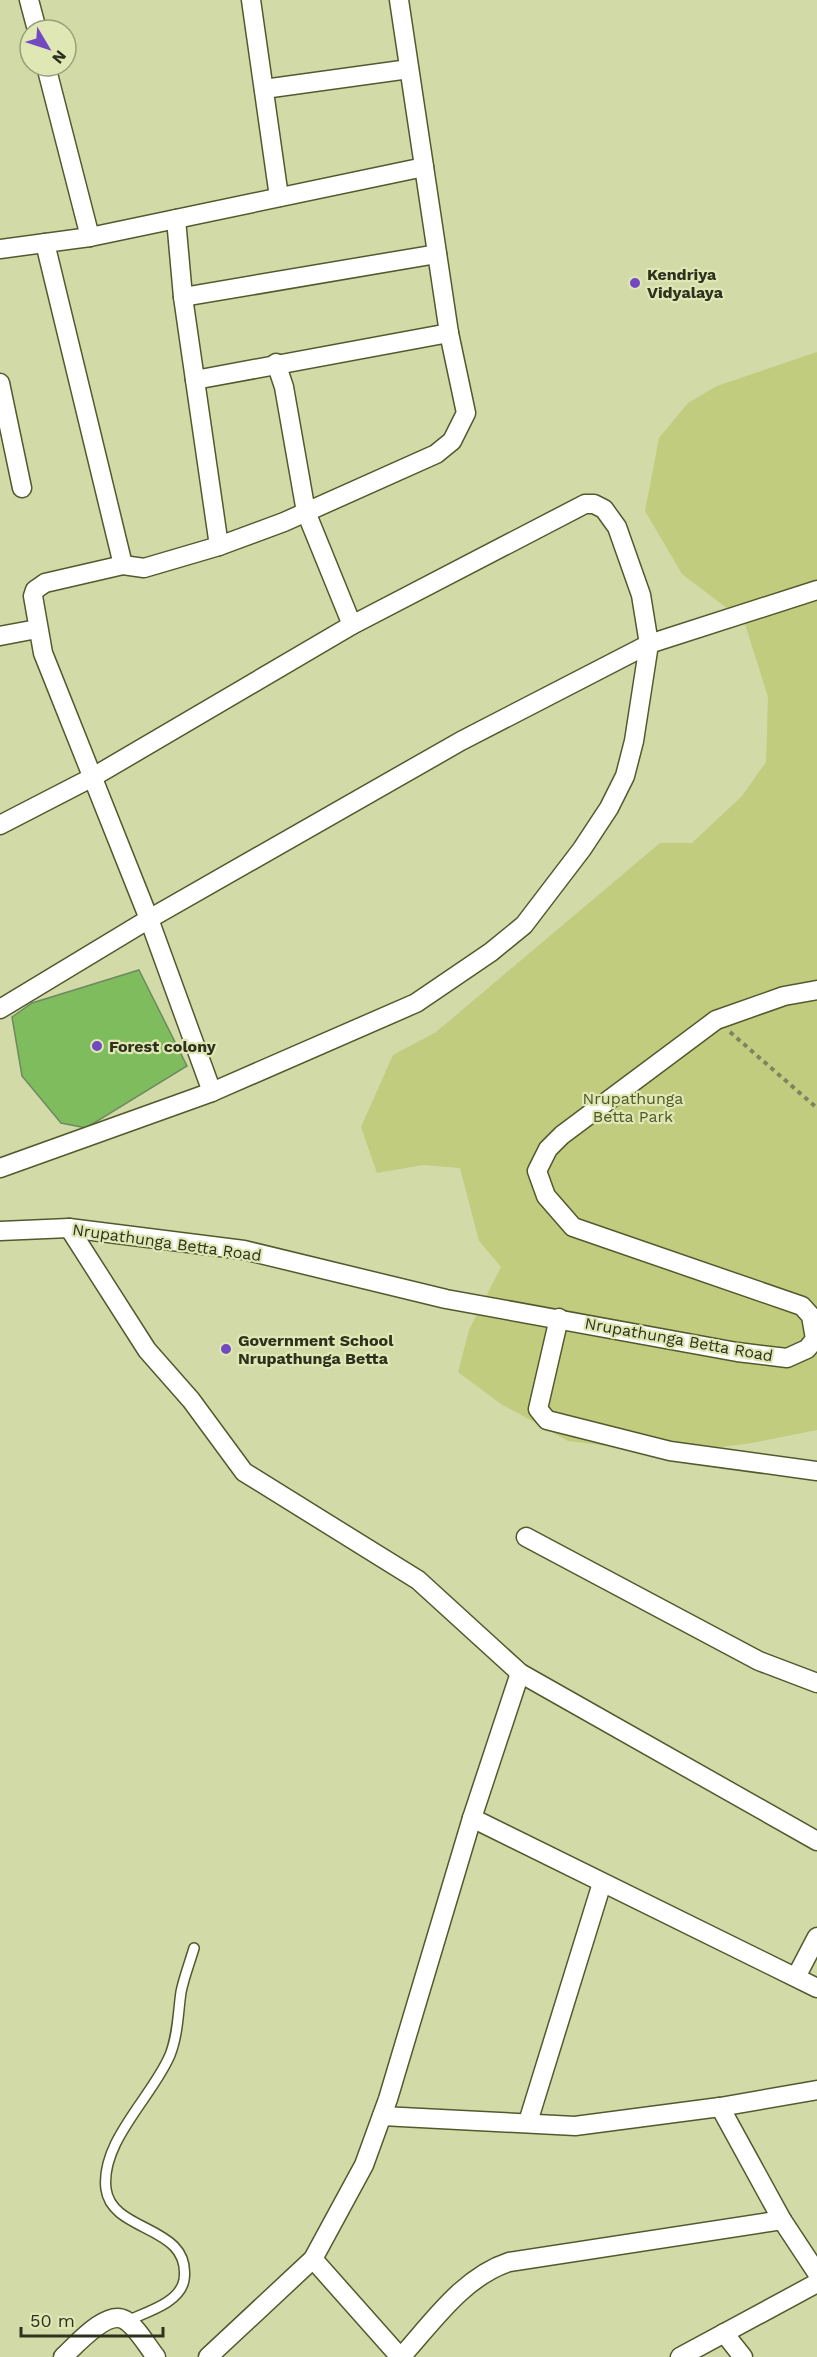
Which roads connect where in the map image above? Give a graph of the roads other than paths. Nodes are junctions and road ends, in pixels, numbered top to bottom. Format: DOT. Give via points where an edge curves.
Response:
graph roads {
  1 [pos="29,0"];
  2 [pos="251,0"];
  3 [pos="399,0"];
  4 [pos="34,18"];
  5 [pos="409,69"];
  6 [pos="49,78"];
  7 [pos="264,89"];
  8 [pos="424,167"];
  9 [pos="279,197"];
  10 [pos="176,219"];
  11 [pos="90,237"];
  12 [pos="45,243"];
  13 [pos="0,249"];
  14 [pos="437,254"];
  15 [pos="183,297"];
  16 [pos="449,333"];
  17 [pos="276,363"];
  18 [pos="195,380"];
  19 [pos="0,382"];
  20 [pos="22,488"];
  21 [pos="306,512"];
  22 [pos="219,546"];
  23 [pos="123,565"];
  24 [pos="817,590"];
  25 [pos="352,625"];
  26 [pos="37,629"];
  27 [pos="0,636"];
  28 [pos="649,644"];
  29 [pos="93,777"];
  30 [pos="0,825"];
  31 [pos="149,920"];
  32 [pos="817,990"];
  33 [pos="0,1010"];
  34 [pos="212,1092"];
  35 [pos="0,1168"];
  36 [pos="69,1228"];
  37 [pos="0,1232"];
  38 [pos="560,1318"];
  39 [pos="817,1471"];
  40 [pos="526,1537"];
  41 [pos="520,1673"];
  42 [pos="817,1683"];
  43 [pos="472,1818"];
  44 [pos="817,1841"];
  45 [pos="602,1883"];
  46 [pos="817,1937"];
  47 [pos="194,1948"];
  48 [pos="796,1977"];
  49 [pos="817,1988"];
  50 [pos="817,2090"];
  51 [pos="720,2107"];
  52 [pos="382,2116"];
  53 [pos="528,2122"];
  54 [pos="782,2220"];
  55 [pos="313,2259"];
  56 [pos="817,2273"];
  57 [pos="817,2283"];
  58 [pos="127,2321"];
  59 [pos="724,2333"];
  60 [pos="63,2357"];
  61 [pos="156,2357"];
  62 [pos="208,2357"];
  63 [pos="400,2357"];
  64 [pos="680,2357"];
  65 [pos="743,2357"];
  1 -- 4 [label="street"];
  2 -- 7 [label="street"];
  3 -- 5 [label="street"];
  5 -- 7 [label="street"];
  5 -- 8 [label="street"];
  6 -- 11 [label="street"];
  7 -- 9 [label="street"];
  8 -- 9 [label="street"];
  8 -- 14 [label="street"];
  9 -- 10 [label="street"];
  10 -- 11 [label="street"];
  10 -- 15 [label="street"];
  11 -- 12 [label="street"];
  12 -- 13 [label="street"];
  12 -- 23 [label="street"];
  14 -- 15 [label="street"];
  14 -- 16 [label="street"];
  15 -- 18 [label="street"];
  16 -- 17 [label="street"];
  16 -- 21 [label="street" via="466,412 453,441 436,454"];
  17 -- 18 [label="street"];
  17 -- 21 [label="street" via="284,387"];
  18 -- 22 [label="street"];
  19 -- 20 [label="street"];
  21 -- 22 [label="street"];
  21 -- 25 [label="street"];
  22 -- 23 [label="street" via="144,568"];
  23 -- 26 [label="street" via="39,586 33,596"];
  24 -- 28 [label="street"];
  25 -- 28 [label="street" via="585,504 594,504 604,509 617,527 641,595"];
  25 -- 29 [label="street"];
  26 -- 27 [label="street"];
  26 -- 29 [label="street"];
  28 -- 31 [label="street" via="461,741"];
  28 -- 34 [label="street" via="625,776 582,849 524,925 416,1003"];
  29 -- 30 [label="street"];
  29 -- 31 [label="street"];
  31 -- 33 [label="street"];
  31 -- 34 [label="street"];
  32 -- 38 [label="street, Nrupathunga Betta Road" via="784,996 716,1020 562,1135 548,1149 537,1171 546,1196 573,1227 802,1306 811,1316 815,1339 807,1349 787,1358 697,1346"];
  34 -- 35 [label="street"];
  36 -- 37 [label="street, Nrupathunga Betta Road"];
  36 -- 38 [label="street, Nrupathunga Betta Road" via="244,1250 447,1299"];
  36 -- 41 [label="street" via="147,1350 191,1400 244,1472 418,1580"];
  38 -- 39 [label="street" via="538,1409 547,1420 670,1451"];
  40 -- 42 [label="street" via="759,1661"];
  41 -- 43 [label="street"];
  41 -- 44 [label="street"];
  43 -- 45 [label="street"];
  43 -- 52 [label="street"];
  45 -- 48 [label="street"];
  45 -- 53 [label="street"];
  46 -- 48 [label="street"];
  47 -- 58 [label="lane" via="181,1990 170,2055 118,2140 106,2169 106,2192 115,2207 136,2224 177,2246 184,2263 184,2282 176,2296"];
  48 -- 49 [label="street"];
  50 -- 51 [label="street"];
  51 -- 53 [label="street" via="575,2126"];
  51 -- 54 [label="street"];
  52 -- 53 [label="street"];
  52 -- 55 [label="street" via="364,2165"];
  54 -- 56 [label="street"];
  54 -- 63 [label="street" via="508,2262 473,2280"];
  55 -- 62 [label="street"];
  55 -- 63 [label="street"];
  57 -- 59 [label="street"];
  58 -- 60 [label="street" via="117,2317 104,2321"];
  58 -- 61 [label="street"];
  59 -- 64 [label="street"];
  59 -- 65 [label="street"];
}
